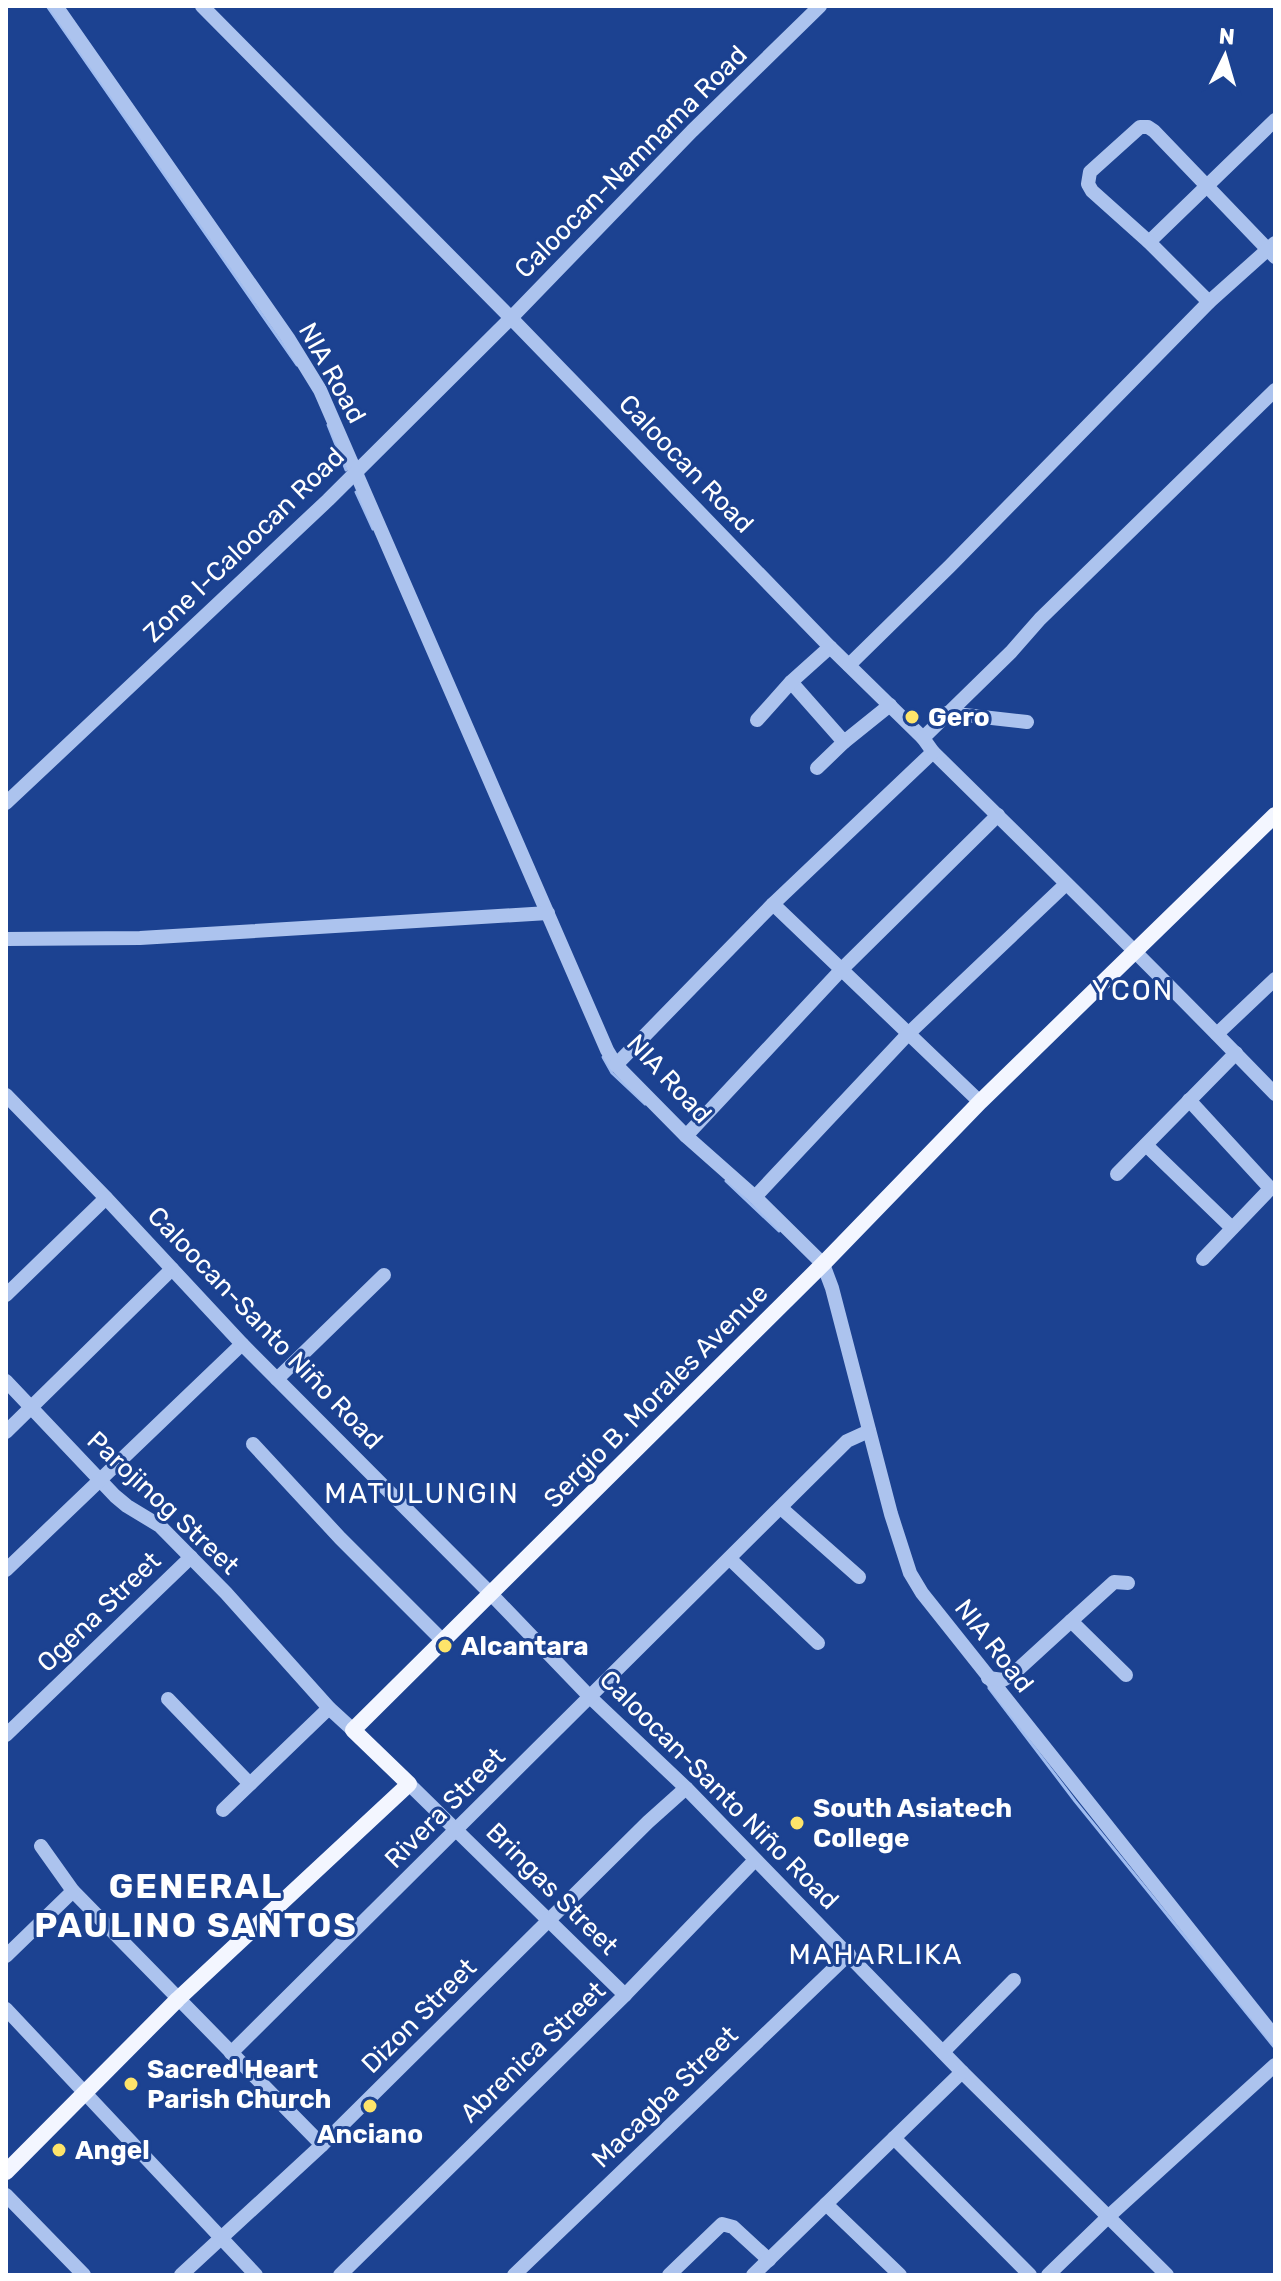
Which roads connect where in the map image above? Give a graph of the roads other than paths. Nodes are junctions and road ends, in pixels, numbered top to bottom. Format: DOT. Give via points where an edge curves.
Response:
graph roads {
  1 [pos="56,6"];
  2 [pos="202,6"];
  3 [pos="820,6"];
  4 [pos="1275,120"];
  5 [pos="1208,186"];
  6 [pos="1149,242"];
  7 [pos="1273,250"];
  8 [pos="1209,302"];
  9 [pos="511,318"];
  10 [pos="1275,390"];
  11 [pos="356,471"];
  12 [pos="830,647"];
  13 [pos="849,665"];
  14 [pos="791,682"];
  15 [pos="890,705"];
  16 [pos="947,713"];
  17 [pos="757,720"];
  18 [pos="1027,722"];
  19 [pos="923,738"];
  20 [pos="844,742"];
  21 [pos="933,752"];
  22 [pos="817,768"];
  23 [pos="6,803"];
  24 [pos="998,815"];
  25 [pos="1275,815"];
  26 [pos="1066,884"];
  27 [pos="773,904"];
  28 [pos="548,913"];
  29 [pos="6,939"];
  30 [pos="1137,952"];
  31 [pos="842,969"];
  32 [pos="1275,979"];
  33 [pos="908,1034"];
  34 [pos="1217,1034"];
  35 [pos="1236,1053"];
  36 [pos="616,1065"];
  37 [pos="1275,1094"];
  38 [pos="6,1095"];
  39 [pos="1189,1100"];
  40 [pos="980,1102"];
  41 [pos="686,1136"];
  42 [pos="1146,1145"];
  43 [pos="1117,1174"];
  44 [pos="755,1197"];
  45 [pos="106,1198"];
  46 [pos="1232,1228"];
  47 [pos="1203,1259"];
  48 [pos="823,1264"];
  49 [pos="172,1269"];
  50 [pos="384,1275"];
  51 [pos="6,1295"];
  52 [pos="242,1344"];
  53 [pos="277,1379"];
  54 [pos="6,1381"];
  55 [pos="31,1407"];
  56 [pos="6,1432"];
  57 [pos="864,1432"];
  58 [pos="253,1444"];
  59 [pos="99,1480"];
  60 [pos="781,1508"];
  61 [pos="191,1557"];
  62 [pos="730,1559"];
  63 [pos="6,1570"];
  64 [pos="859,1577"];
  65 [pos="1128,1583"];
  66 [pos="491,1594"];
  67 [pos="1071,1621"];
  68 [pos="443,1641"];
  69 [pos="818,1643"];
  70 [pos="1126,1675"];
  71 [pos="988,1678"];
  72 [pos="591,1698"];
  73 [pos="168,1699"];
  74 [pos="329,1708"];
  75 [pos="353,1730"];
  76 [pos="6,1735"];
  77 [pos="250,1784"];
  78 [pos="409,1784"];
  79 [pos="686,1788"];
  80 [pos="223,1810"];
  81 [pos="457,1830"];
  82 [pos="41,1846"];
  83 [pos="755,1860"];
  84 [pos="73,1891"];
  85 [pos="549,1921"];
  86 [pos="849,1954"];
  87 [pos="6,1956"];
  88 [pos="1014,1980"];
  89 [pos="625,1995"];
  90 [pos="178,1999"];
  91 [pos="6,2009"];
  92 [pos="1275,2037"];
  93 [pos="943,2052"];
  94 [pos="231,2053"];
  95 [pos="1275,2065"];
  96 [pos="962,2072"];
  97 [pos="85,2093"];
  98 [pos="894,2138"];
  99 [pos="322,2145"];
  100 [pos="6,2172"];
  101 [pos="6,2195"];
  102 [pos="826,2204"];
  103 [pos="1109,2216"];
  104 [pos="221,2237"];
  105 [pos="762,2270"];
  106 [pos="84,2275"];
  107 [pos="181,2275"];
  108 [pos="256,2275"];
  109 [pos="340,2275"];
  110 [pos="514,2275"];
  111 [pos="669,2275"];
  112 [pos="900,2275"];
  113 [pos="1030,2275"];
  114 [pos="1048,2275"];
  115 [pos="1167,2275"];
  1 -- 11 [label="street, NIA Road" via="307,367"];
  2 -- 9 [label="street, Caloocan Road"];
  3 -- 9 [label="street, Caloocan-Namnama Road"];
  4 -- 5 [label="street"];
  5 -- 6 [label="street"];
  5 -- 6 [label="street" via="1144,126 1090,172 1092,191"];
  5 -- 7 [label="street"];
  6 -- 8 [label="street"];
  7 -- 8 [label="street"];
  8 -- 13 [label="street"];
  9 -- 11 [label="street, Zone I-Caloocan Road"];
  9 -- 12 [label="street, Caloocan Road"];
  10 -- 16 [label="street"];
  11 -- 23 [label="street, Zone I-Caloocan Road"];
  11 -- 28 [label="street, NIA Road"];
  12 -- 13 [label="street, Caloocan Road"];
  12 -- 14 [label="street"];
  13 -- 15 [label="street, Caloocan Road"];
  14 -- 17 [label="street"];
  14 -- 20 [label="street"];
  15 -- 19 [label="street, Caloocan Road"];
  15 -- 20 [label="street"];
  16 -- 18 [label="street"];
  16 -- 19 [label="street"];
  19 -- 21 [label="street, Caloocan Road"];
  20 -- 22 [label="street"];
  21 -- 24 [label="street, Caloocan Road"];
  21 -- 27 [label="street"];
  24 -- 26 [label="street, Caloocan Road"];
  24 -- 31 [label="street"];
  25 -- 30 [label="main road, Sergio B. Morales Avenue"];
  26 -- 30 [label="street, Caloocan Road"];
  26 -- 33 [label="street"];
  27 -- 31 [label="street"];
  27 -- 36 [label="street"];
  28 -- 29 [label="street" via="140,938"];
  28 -- 36 [label="street, NIA Road"];
  30 -- 34 [label="street, Caloocan Road"];
  30 -- 40 [label="main road, Sergio B. Morales Avenue"];
  31 -- 33 [label="street"];
  31 -- 41 [label="street"];
  32 -- 34 [label="street"];
  33 -- 40 [label="street"];
  33 -- 44 [label="street"];
  34 -- 35 [label="street, Caloocan Road"];
  35 -- 37 [label="street, Caloocan Road"];
  35 -- 39 [label="street"];
  36 -- 41 [label="street, NIA Road"];
  38 -- 45 [label="street, Caloocan-Santo Niño Road"];
  39 -- 42 [label="street"];
  39 -- 46 [label="street" via="1269,1187"];
  40 -- 48 [label="main road, Sergio B. Morales Avenue"];
  41 -- 44 [label="street, NIA Road"];
  42 -- 43 [label="street"];
  42 -- 46 [label="street"];
  44 -- 48 [label="street, NIA Road"];
  45 -- 49 [label="street, Caloocan-Santo Niño Road"];
  45 -- 51 [label="street"];
  46 -- 47 [label="street"];
  48 -- 57 [label="street, NIA Road"];
  48 -- 66 [label="main road, Sergio B. Morales Avenue"];
  49 -- 52 [label="street, Caloocan-Santo Niño Road"];
  49 -- 55 [label="street"];
  50 -- 53 [label="street"];
  52 -- 53 [label="street, Caloocan-Santo Niño Road"];
  52 -- 59 [label="street"];
  53 -- 66 [label="street, Caloocan-Santo Niño Road"];
  54 -- 55 [label="street, Parojinog Street"];
  55 -- 56 [label="street"];
  55 -- 59 [label="street, Parojinog Street"];
  57 -- 60 [label="street, Rivera Street" via="847,1441"];
  57 -- 71 [label="street, NIA Road" via="910,1573"];
  58 -- 68 [label="street"];
  59 -- 61 [label="street, Parojinog Street"];
  59 -- 63 [label="street"];
  60 -- 62 [label="street, Rivera Street"];
  60 -- 64 [label="street"];
  61 -- 74 [label="street, Parojinog Street"];
  61 -- 76 [label="street, Ogena Street"];
  62 -- 69 [label="street"];
  62 -- 72 [label="street, Rivera Street"];
  65 -- 67 [label="street" via="1114,1582"];
  66 -- 68 [label="main road, Sergio B. Morales Avenue"];
  66 -- 72 [label="street, Caloocan-Santo Niño Road"];
  67 -- 70 [label="street"];
  67 -- 71 [label="street" via="1012,1675"];
  68 -- 75 [label="main road, Sergio B. Morales Avenue"];
  71 -- 92 [label="street, NIA Road"];
  72 -- 79 [label="street, Caloocan-Santo Niño Road"];
  72 -- 81 [label="street, Rivera Street"];
  73 -- 77 [label="street"];
  74 -- 75 [label="street, Parojinog Street"];
  74 -- 77 [label="street"];
  75 -- 78 [label="main road"];
  77 -- 80 [label="street"];
  78 -- 81 [label="street, Bringas Street"];
  78 -- 90 [label="main road"];
  79 -- 83 [label="street, Caloocan-Santo Niño Road"];
  79 -- 85 [label="street, Dizon Street"];
  81 -- 85 [label="street, Bringas Street"];
  81 -- 94 [label="street, Rivera Street"];
  82 -- 84 [label="street"];
  83 -- 86 [label="street, Caloocan-Santo Niño Road"];
  83 -- 89 [label="street, Abrenica Street"];
  84 -- 87 [label="street"];
  84 -- 90 [label="street"];
  85 -- 89 [label="street, Bringas Street"];
  85 -- 99 [label="street, Dizon Street"];
  86 -- 93 [label="street, Caloocan-Santo Niño Road"];
  86 -- 110 [label="street, Macagba Street"];
  88 -- 93 [label="street"];
  89 -- 109 [label="street, Abrenica Street"];
  90 -- 94 [label="street"];
  90 -- 97 [label="main road"];
  91 -- 97 [label="street"];
  93 -- 96 [label="street, Caloocan-Santo Niño Road"];
  94 -- 99 [label="street"];
  95 -- 103 [label="street"];
  96 -- 98 [label="street"];
  96 -- 103 [label="street, Caloocan-Santo Niño Road"];
  97 -- 100 [label="main road"];
  97 -- 104 [label="street"];
  98 -- 102 [label="street"];
  98 -- 113 [label="street"];
  99 -- 104 [label="street, Dizon Street"];
  101 -- 106 [label="street"];
  102 -- 105 [label="street"];
  102 -- 112 [label="street"];
  103 -- 114 [label="street"];
  103 -- 115 [label="street, Caloocan-Santo Niño Road"];
  104 -- 107 [label="street, Dizon Street"];
  104 -- 108 [label="street"];
  105 -- 111 [label="street" via="733,2227 722,2224"];
}
